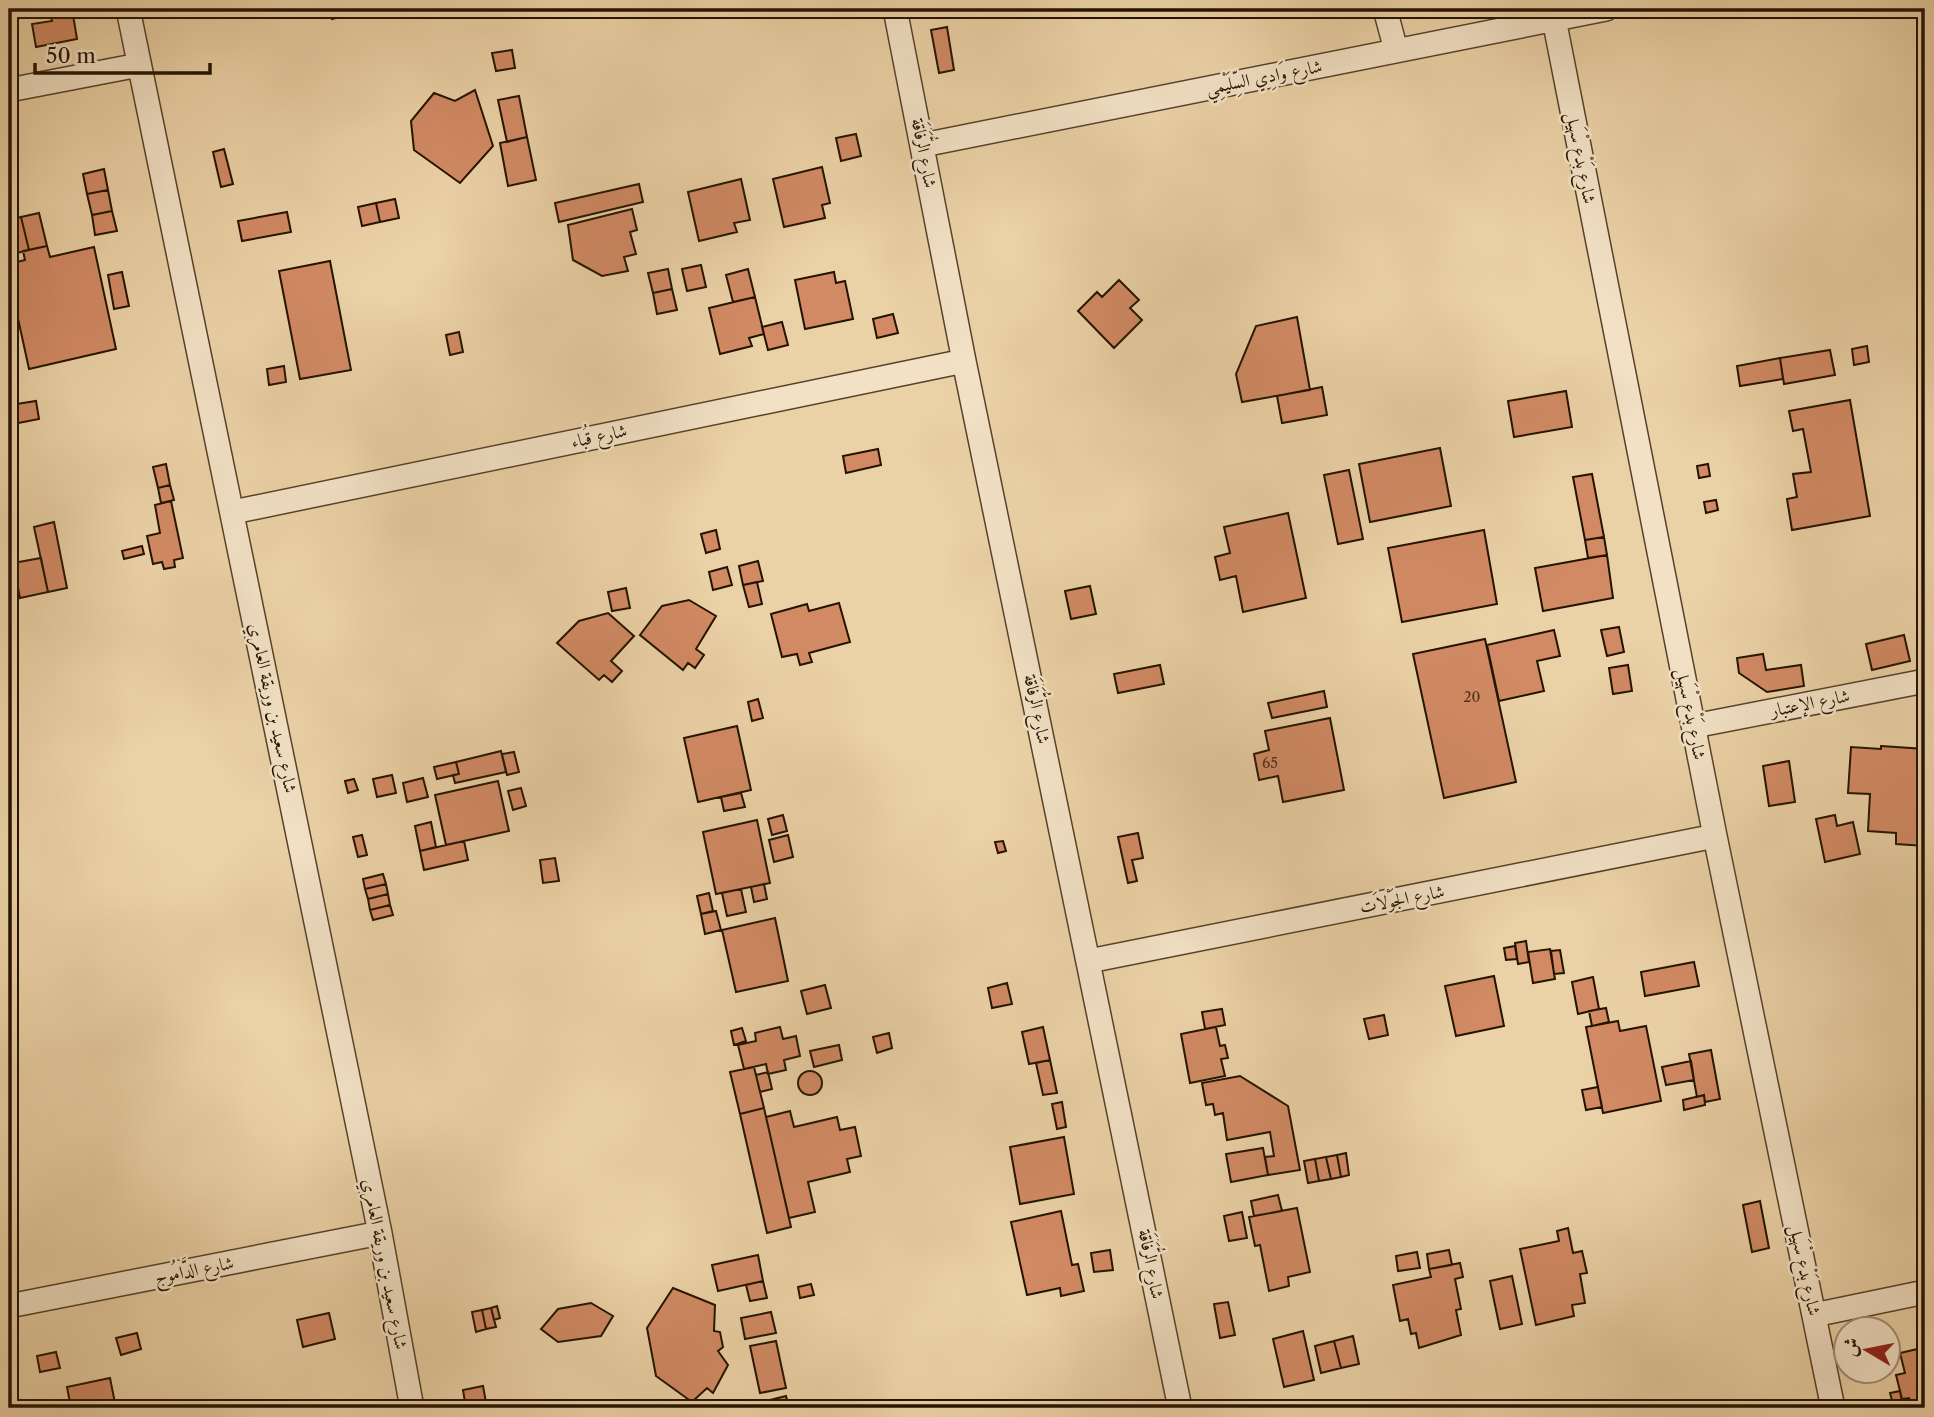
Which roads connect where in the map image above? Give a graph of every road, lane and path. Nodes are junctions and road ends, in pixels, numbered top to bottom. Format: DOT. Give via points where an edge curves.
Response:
graph roads {
  1 [pos="128,9"];
  2 [pos="895,9"];
  3 [pos="1385,9"];
  4 [pos="1606,9"];
  5 [pos="1554,19"];
  6 [pos="1396,50"];
  7 [pos="139,65"];
  8 [pos="9,90"];
  9 [pos="923,145"];
  10 [pos="964,360"];
  11 [pos="233,512"];
  12 [pos="1925,681"];
  13 [pos="1694,726"];
  14 [pos="1715,836"];
  15 [pos="1089,961"];
  16 [pos="380,1233"];
  17 [pos="1925,1292"];
  18 [pos="9,1306"];
  19 [pos="1814,1315"];
  20 [pos="412,1408"];
  21 [pos="1180,1408"];
  22 [pos="1833,1408"];
  1 -- 7 [label="street, شارع سعيد بن وريقة العامري"];
  2 -- 9 [label="street, شارع الرُّفَاقَة"];
  3 -- 6 [label="street"];
  4 -- 5 [label="street, شارع وَادِي السِّلَيْمِي"];
  5 -- 6 [label="street, شارع وَادِي السِّلَيْمِي"];
  5 -- 13 [label="street, شارع بَدْع سْهَيل"];
  6 -- 9 [label="street, شارع وَادِي السِّلَيْمِي"];
  7 -- 8 [label="street"];
  7 -- 11 [label="street, شارع سعيد بن وريقة العامري"];
  9 -- 10 [label="street, شارع الرُّفَاقَة"];
  10 -- 11 [label="street, شارع قُباء"];
  10 -- 15 [label="street, شارع الرُّفَاقَة"];
  11 -- 16 [label="street, شارع سعيد بن وريقة العامري"];
  12 -- 13 [label="street, شارع الإعتبار"];
  13 -- 14 [label="street, شارع بَدْع سْهَيل"];
  14 -- 15 [label="street, شارع الجَوْلاَت"];
  14 -- 19 [label="street, شارع بَدْع سْهَيل"];
  15 -- 21 [label="street, شارع الرُّفَاقَة"];
  16 -- 18 [label="street, شارع الدَّامُوج"];
  16 -- 20 [label="street, شارع سعيد بن وريقة العامري"];
  17 -- 19 [label="street"];
  19 -- 22 [label="street, شارع بَدْع سْهَيل"];
}
